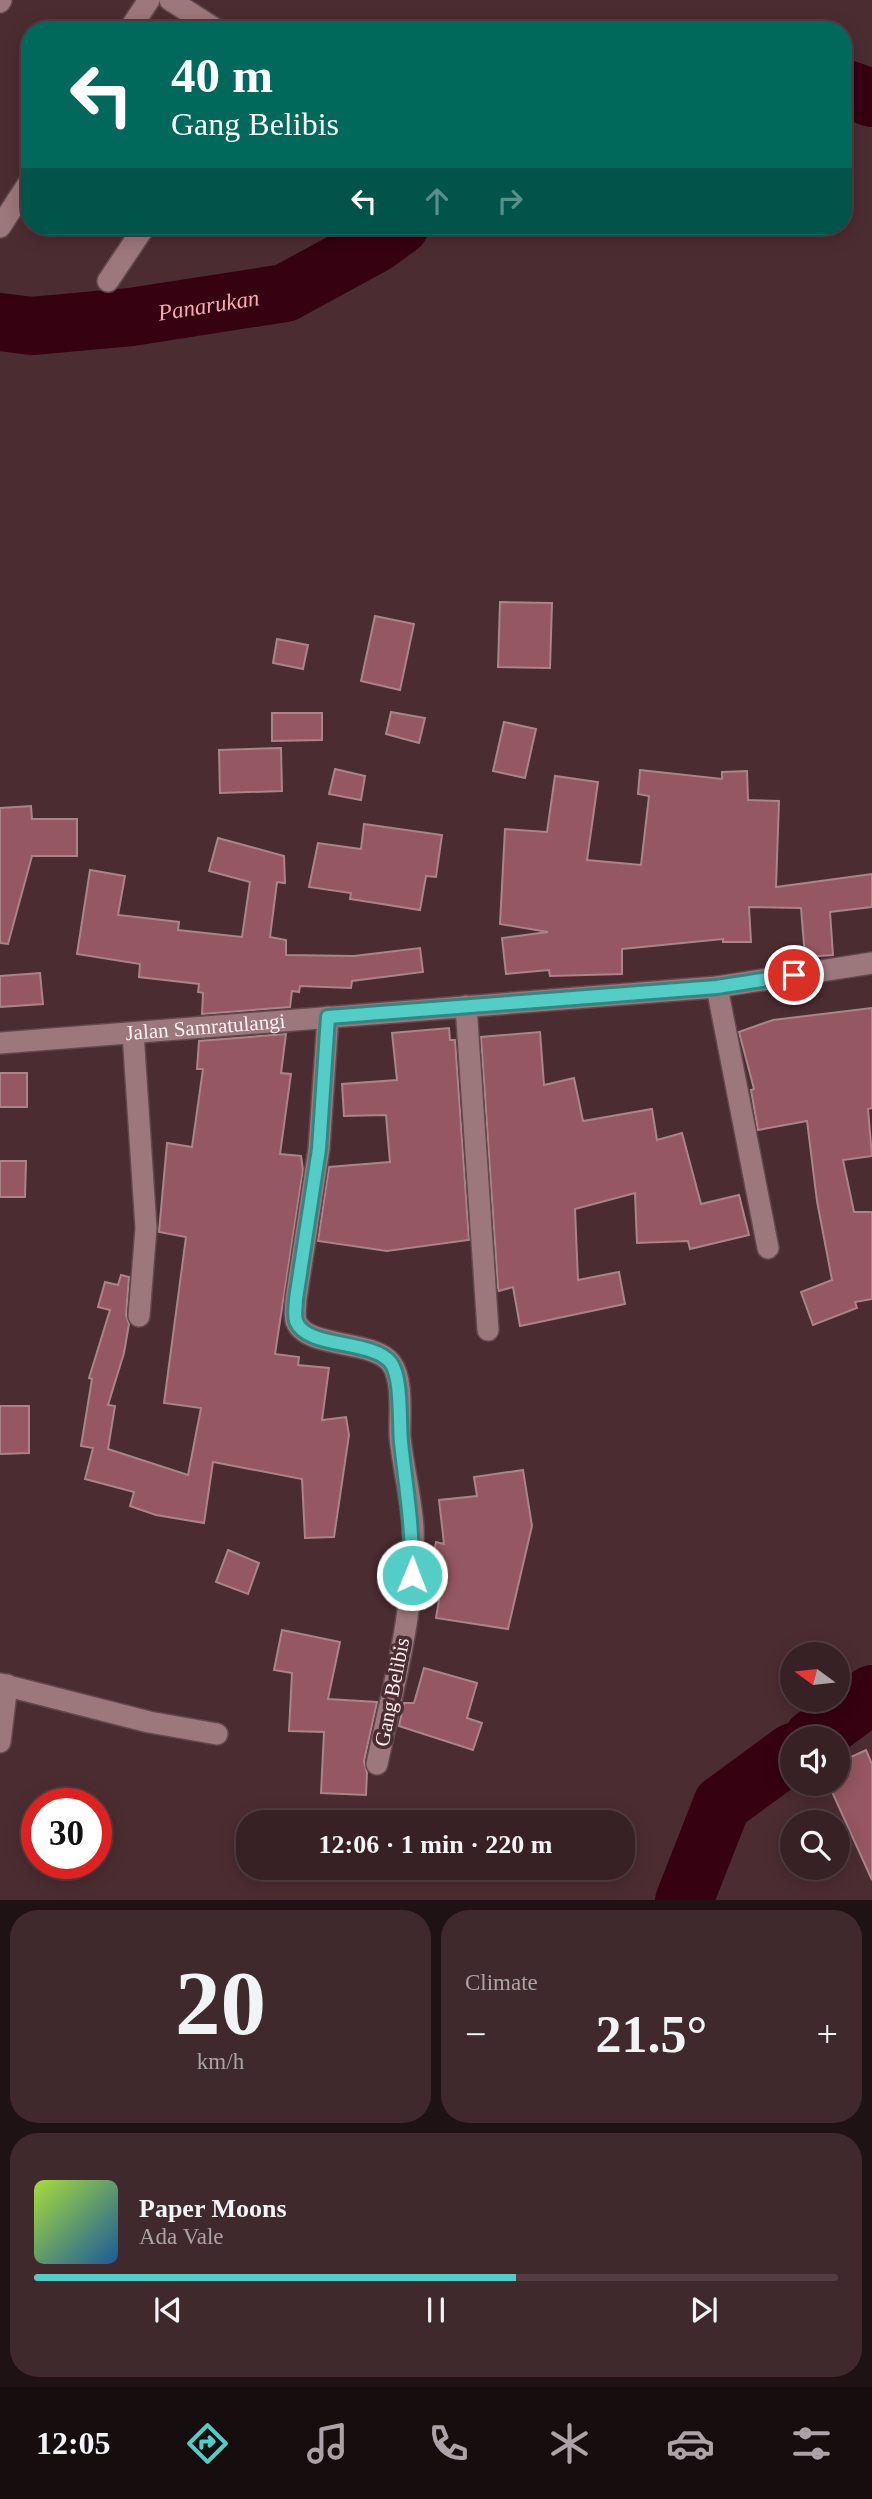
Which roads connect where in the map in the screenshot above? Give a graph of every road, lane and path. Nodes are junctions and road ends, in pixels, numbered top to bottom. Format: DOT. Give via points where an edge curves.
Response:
graph roads {
  1 [pos="149,0"];
  2 [pos="170,0"];
  3 [pos="135,21"];
  4 [pos="203,21"];
  5 [pos="21,195"];
  6 [pos="0,227"];
  7 [pos="139,235"];
  8 [pos="108,281"];
  9 [pos="872,963"];
  10 [pos="717,987"];
  11 [pos="466,1006"];
  12 [pos="328,1017"];
  13 [pos="133,1033"];
  14 [pos="0,1043"];
  15 [pos="768,1248"];
  16 [pos="139,1316"];
  17 [pos="488,1330"];
  18 [pos="4,1684"];
  19 [pos="217,1734"];
  20 [pos="0,1742"];
  21 [pos="377,1764"];
  1 -- 3 [label="street"];
  2 -- 4 [label="street"];
  5 -- 6 [label="street"];
  7 -- 8 [label="street"];
  9 -- 10 [label="street, Jalan Samratulangi"];
  10 -- 11 [label="street, Jalan Samratulangi"];
  10 -- 15 [label="street"];
  11 -- 12 [label="street, Jalan Samratulangi"];
  11 -- 17 [label="street"];
  12 -- 13 [label="street, Jalan Samratulangi"];
  12 -- 21 [label="street, Gang Belibis" via="319,1149 296,1320 316,1337 378,1353 391,1363 397,1377 413,1525 412,1575"];
  13 -- 14 [label="street, Jalan Samratulangi"];
  13 -- 16 [label="street" via="146,1228"];
  18 -- 19 [label="street" via="149,1722"];
  18 -- 20 [label="street"];
}
